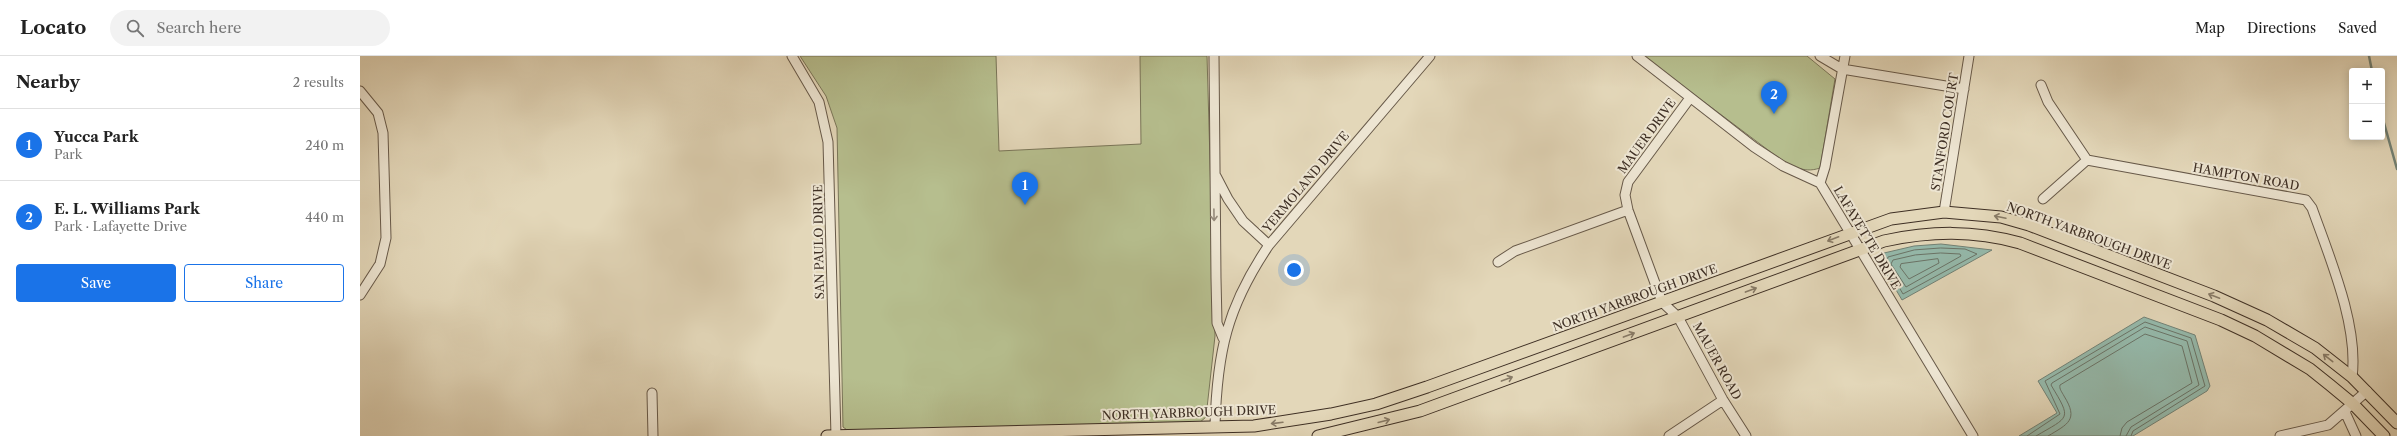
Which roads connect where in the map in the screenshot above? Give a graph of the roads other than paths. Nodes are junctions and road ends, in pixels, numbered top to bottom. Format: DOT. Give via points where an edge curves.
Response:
graph roads {
  1 [pos="792,56"];
  2 [pos="1214,56"];
  3 [pos="1430,56"];
  4 [pos="1636,56"];
  5 [pos="1820,56"];
  6 [pos="1845,56"];
  7 [pos="1969,56"];
  8 [pos="1842,69"];
  9 [pos="2041,85"];
  10 [pos="1964,89"];
  11 [pos="360,90"];
  12 [pos="1690,98"];
  13 [pos="2087,160"];
  14 [pos="1216,176"];
  15 [pos="1820,183"];
  16 [pos="2043,199"];
  17 [pos="1628,210"];
  18 [pos="1944,212"];
  19 [pos="1849,233"];
  20 [pos="1269,245"];
  21 [pos="1860,250"];
  22 [pos="1498,262"];
  23 [pos="360,295"];
  24 [pos="1662,302"];
  25 [pos="1678,317"];
  26 [pos="1224,338"];
  27 [pos="2352,377"];
  28 [pos="2367,391"];
  29 [pos="652,393"];
  30 [pos="1723,400"];
  31 [pos="2353,404"];
  32 [pos="1345,411"];
  33 [pos="2345,412"];
  34 [pos="2397,423"];
  35 [pos="1349,430"];
  36 [pos="1215,431"];
  37 [pos="933,435"];
  38 [pos="653,436"];
  39 [pos="827,436"];
  40 [pos="836,436"];
  41 [pos="1318,436"];
  42 [pos="1669,436"];
  43 [pos="1746,436"];
  44 [pos="1973,436"];
  45 [pos="2280,436"];
  46 [pos="2356,436"];
  47 [pos="2384,436"];
  1 -- 40 [label="street, SAN PAULO DRIVE" via="819,102 828,135"];
  2 -- 14 [label="street"];
  3 -- 20 [label="street, YERMOLAND DRIVE"];
  4 -- 12 [label="street, LAFAYETTE DRIVE"];
  5 -- 8 [label="street"];
  6 -- 8 [label="street"];
  7 -- 10 [label="street, STANFORD COURT"];
  8 -- 10 [label="street"];
  8 -- 15 [label="street" via="1825,168"];
  9 -- 13 [label="street" via="2048,102"];
  10 -- 18 [label="street, STANFORD COURT"];
  11 -- 23 [label="street" via="378,113 383,133 386,238 380,264"];
  12 -- 15 [label="street, LAFAYETTE DRIVE" via="1783,166"];
  12 -- 17 [label="street, MAUER DRIVE" via="1628,182 1624,195"];
  13 -- 16 [label="street"];
  13 -- 27 [label="street, HAMPTON ROAD" via="2306,200 2314,214 2344,308 2354,356"];
  14 -- 20 [label="street" via="1235,211"];
  14 -- 26 [label="street, one-way" via="1214,196 1217,323"];
  15 -- 19 [label="street, LAFAYETTE DRIVE"];
  17 -- 22 [label="street" via="1515,251"];
  17 -- 24 [label="street, MAUER DRIVE"];
  18 -- 19 [label="main road, NORTH YARBROUGH DRIVE" via="1891,219"];
  27 -- 18 [label="main road, NORTH YARBROUGH DRIVE, one-way" via="2293,334 2214,296 2021,222 1983,214"];
  19 -- 21 [label="street, LAFAYETTE DRIVE"];
  19 -- 24 [label="main road, NORTH YARBROUGH DRIVE, one-way"];
  20 -- 26 [label="street, YERMOLAND DRIVE" via="1241,290"];
  25 -- 21 [label="main road, one-way"];
  21 -- 31 [label="main road" via="1904,237 1938,232 1993,236 2020,243 2221,320 2255,336 2310,369"];
  21 -- 44 [label="street, LAFAYETTE DRIVE"];
  24 -- 25 [label="street, MAUER ROAD"];
  24 -- 32 [label="main road, NORTH YARBROUGH DRIVE" via="1427,387"];
  25 -- 30 [label="street, MAUER ROAD"];
  35 -- 25 [label="main road, one-way" via="1420,411"];
  26 -- 36 [label="street, YERMOLAND DRIVE" via="1216,397"];
  27 -- 28 [label="main road, NORTH YARBROUGH DRIVE"];
  28 -- 31 [label="street"];
  28 -- 34 [label="main road, NORTH YARBROUGH DRIVE"];
  29 -- 38 [label="street"];
  30 -- 42 [label="street"];
  30 -- 43 [label="street, MAUER ROAD"];
  31 -- 33 [label="street"];
  31 -- 47 [label="main road"];
  32 -- 35 [label="main road"];
  32 -- 36 [label="main road, NORTH YARBROUGH DRIVE, one-way"];
  33 -- 45 [label="street" via="2328,425"];
  33 -- 46 [label="street"];
  35 -- 41 [label="main road"];
  36 -- 37 [label="main road, NORTH YARBROUGH DRIVE"];
  37 -- 40 [label="main road, NORTH YARBROUGH DRIVE"];
  39 -- 40 [label="main road, NORTH YARBROUGH DRIVE"];
}
